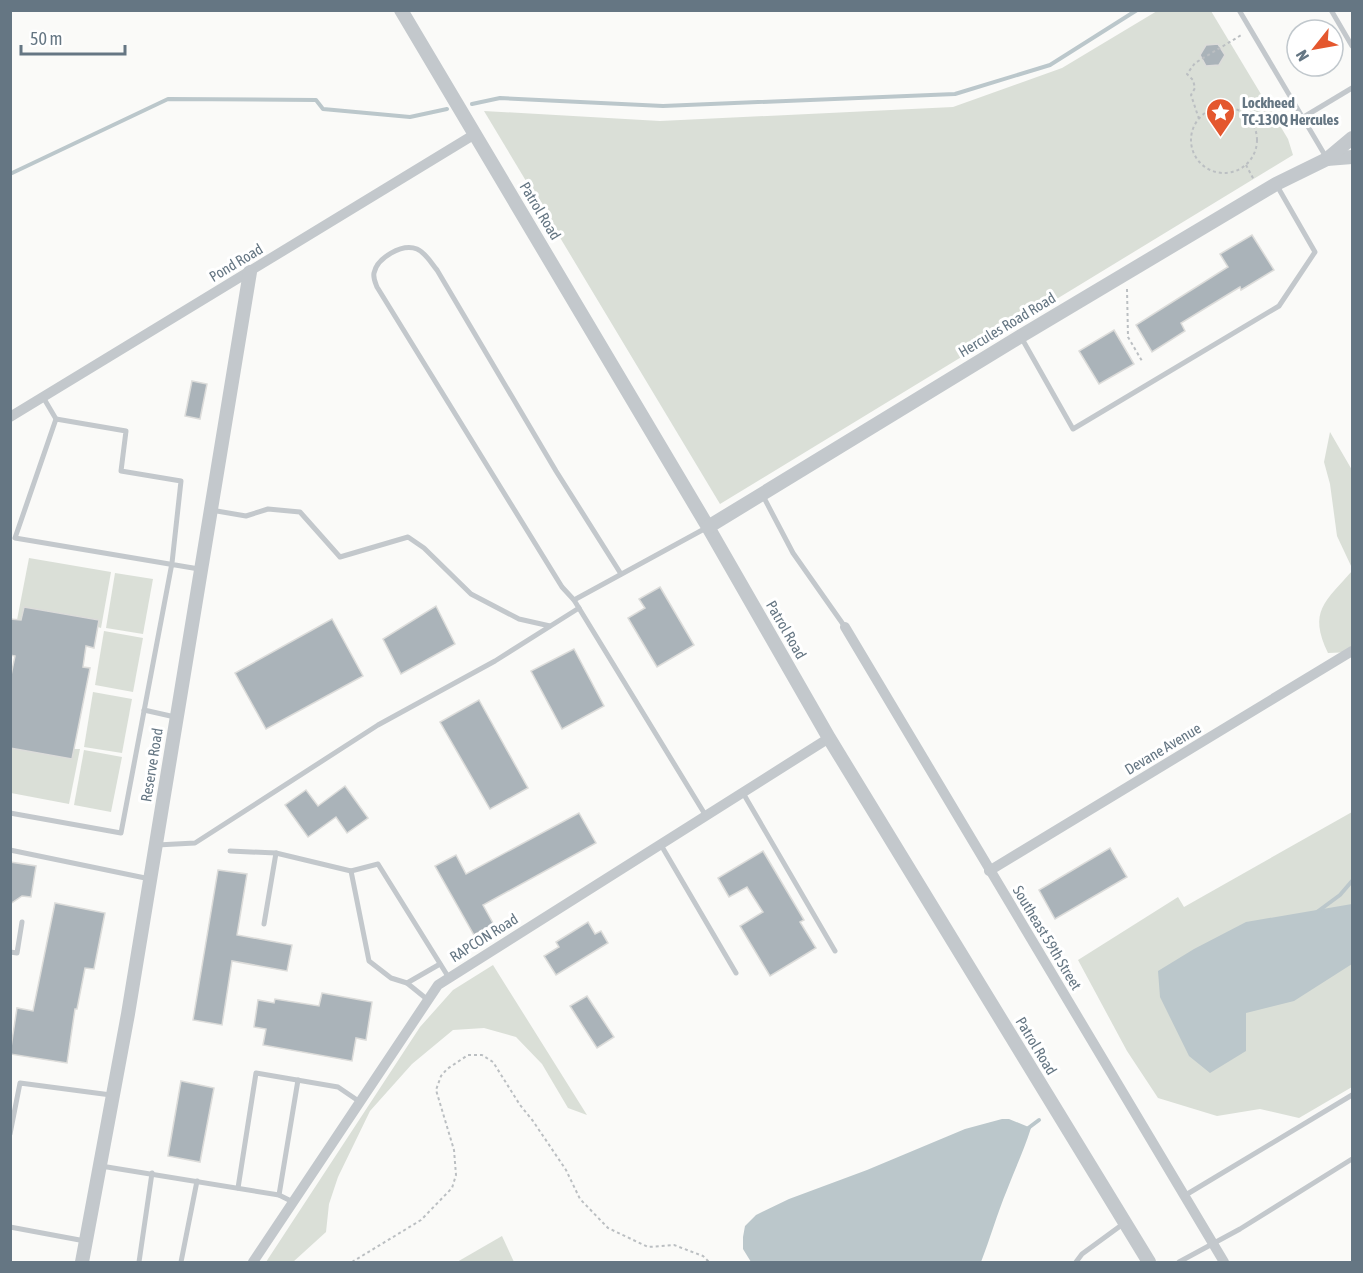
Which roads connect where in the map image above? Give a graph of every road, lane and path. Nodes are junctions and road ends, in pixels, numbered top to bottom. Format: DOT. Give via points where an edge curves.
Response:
graph roads {
  1 [pos="401,10"];
  2 [pos="1239,10"];
  3 [pos="1331,10"];
  4 [pos="1250,29"];
  5 [pos="1353,46"];
  6 [pos="1353,88"];
  7 [pos="1302,118"];
  8 [pos="1199,119"];
  9 [pos="476,134"];
  10 [pos="1353,138"];
  11 [pos="1353,157"];
  12 [pos="1327,159"];
  13 [pos="1246,165"];
  14 [pos="1255,183"];
  15 [pos="1276,184"];
  16 [pos="250,272"];
  17 [pos="1021,336"];
  18 [pos="43,396"];
  19 [pos="10,417"];
  20 [pos="56,419"];
  21 [pos="762,494"];
  22 [pos="211,510"];
  23 [pos="708,527"];
  24 [pos="172,563"];
  25 [pos="201,569"];
  26 [pos="621,574"];
  27 [pos="574,600"];
  28 [pos="579,608"];
  29 [pos="550,626"];
  30 [pos="845,627"];
  31 [pos="1353,651"];
  32 [pos="144,710"];
  33 [pos="177,717"];
  34 [pos="829,738"];
  35 [pos="743,792"];
  36 [pos="10,813"];
  37 [pos="706,816"];
  38 [pos="156,845"];
  39 [pos="661,845"];
  40 [pos="10,850"];
  41 [pos="230,851"];
  42 [pos="276,853"];
  43 [pos="351,871"];
  44 [pos="990,872"];
  45 [pos="150,879"];
  46 [pos="22,922"];
  47 [pos="264,924"];
  48 [pos="836,951"];
  49 [pos="10,952"];
  50 [pos="440,964"];
  51 [pos="736,973"];
  52 [pos="449,978"];
  53 [pos="407,983"];
  54 [pos="428,1000"];
  55 [pos="298,1080"];
  56 [pos="1353,1095"];
  57 [pos="112,1096"];
  58 [pos="360,1102"];
  59 [pos="10,1134"];
  60 [pos="1353,1159"];
  61 [pos="100,1165"];
  62 [pos="152,1173"];
  63 [pos="197,1181"];
  64 [pos="238,1188"];
  65 [pos="279,1195"];
  66 [pos="1184,1196"];
  67 [pos="293,1202"];
  68 [pos="1125,1223"];
  69 [pos="10,1227"];
  70 [pos="86,1241"];
  71 [pos="1212,1243"];
  72 [pos="82,1263"];
  73 [pos="139,1263"];
  74 [pos="181,1263"];
  75 [pos="253,1263"];
  76 [pos="352,1263"];
  77 [pos="709,1263"];
  78 [pos="1076,1263"];
  79 [pos="1149,1263"];
  80 [pos="1179,1263"];
  81 [pos="1224,1263"];
  1 -- 9 [label="street, Patrol Road"];
  2 -- 4 [label="lane"];
  3 -- 5 [label="lane"];
  4 -- 7 [label="lane"];
  4 -- 8 [label="path" via="1195,63 1187,74 1193,80 1195,88 1191,95"];
  6 -- 7 [label="lane"];
  7 -- 12 [label="lane"];
  8 -- 13 [label="path" via="1191,136 1192,147 1203,165 1225,173"];
  8 -- 13 [label="path" via="1208,111 1228,106 1247,115 1257,134 1257,146"];
  9 -- 16 [label="street, Pond Road"];
  9 -- 23 [label="street, Patrol Road"];
  10 -- 12 [label="street"];
  11 -- 12 [label="street"];
  12 -- 15 [label="street, Hercules Road Road"];
  13 -- 14 [label="path"];
  15 -- 17 [label="street, Hercules Road Road"];
  15 -- 17 [label="lane" via="1315,252 1279,306 1073,429"];
  16 -- 18 [label="street, Pond Road"];
  16 -- 22 [label="street, Reserve Road"];
  17 -- 21 [label="street, Hercules Road Road"];
  18 -- 19 [label="street, Pond Road"];
  18 -- 20 [label="lane"];
  20 -- 24 [label="lane" via="126,431 121,471 181,481"];
  20 -- 24 [label="lane" via="15,537"];
  21 -- 23 [label="street, Hercules Road Road"];
  21 -- 30 [label="lane" via="793,553"];
  22 -- 25 [label="street, Reserve Road"];
  22 -- 29 [label="lane" via="246,516 268,508 300,512 339,557 408,537 471,594 519,620"];
  23 -- 26 [label="lane"];
  23 -- 34 [label="street, Patrol Road"];
  24 -- 25 [label="lane"];
  24 -- 32 [label="lane"];
  25 -- 33 [label="street, Reserve Road"];
  26 -- 27 [label="lane"];
  26 -- 27 [label="lane" via="544,453 437,270 417,249 394,252 376,265 373,275 377,287 562,587"];
  27 -- 28 [label="lane"];
  28 -- 29 [label="lane"];
  28 -- 37 [label="lane"];
  29 -- 38 [label="lane" via="495,662 378,725 195,843"];
  30 -- 44 [label="street, Southeast 59th Street"];
  31 -- 44 [label="street, Devane Avenue"];
  32 -- 33 [label="lane"];
  32 -- 36 [label="lane" via="121,833"];
  33 -- 38 [label="street, Reserve Road"];
  34 -- 35 [label="street, RAPCON Road"];
  34 -- 68 [label="street, Patrol Road"];
  35 -- 37 [label="street, RAPCON Road"];
  35 -- 48 [label="lane"];
  37 -- 39 [label="street, RAPCON Road"];
  38 -- 45 [label="street, Reserve Road"];
  39 -- 51 [label="lane"];
  39 -- 52 [label="street, RAPCON Road"];
  40 -- 45 [label="lane"];
  41 -- 42 [label="lane"];
  42 -- 43 [label="lane"];
  42 -- 47 [label="lane"];
  43 -- 50 [label="lane" via="378,864"];
  43 -- 53 [label="lane" via="369,961 391,978"];
  44 -- 66 [label="street, Southeast 59th Street"];
  45 -- 57 [label="street, Reserve Road"];
  46 -- 49 [label="lane" via="17,953"];
  50 -- 52 [label="lane"];
  50 -- 53 [label="lane"];
  52 -- 54 [label="street, RAPCON Road" via="438,985"];
  53 -- 54 [label="lane"];
  54 -- 58 [label="street, RAPCON Road"];
  55 -- 58 [label="lane" via="338,1088"];
  55 -- 64 [label="lane" via="256,1073"];
  55 -- 65 [label="lane"];
  56 -- 66 [label="lane"];
  57 -- 59 [label="lane" via="20,1083"];
  57 -- 61 [label="street, Reserve Road"];
  58 -- 67 [label="street, RAPCON Road"];
  60 -- 71 [label="lane"];
  61 -- 62 [label="lane"];
  61 -- 70 [label="street, Reserve Road"];
  62 -- 63 [label="lane"];
  62 -- 73 [label="lane"];
  63 -- 64 [label="lane"];
  63 -- 74 [label="lane"];
  64 -- 65 [label="lane"];
  65 -- 67 [label="lane"];
  66 -- 71 [label="street, Southeast 59th Street"];
  67 -- 75 [label="street, RAPCON Road"];
  68 -- 78 [label="lane" via="1082,1254"];
  68 -- 79 [label="street, Patrol Road"];
  69 -- 70 [label="lane"];
  70 -- 72 [label="street, Reserve Road"];
  71 -- 80 [label="lane"];
  71 -- 81 [label="street, Southeast 59th Street"];
  76 -- 77 [label="path" via="421,1220 452,1188 456,1157 436,1090 447,1069 468,1055 482,1055 493,1062 566,1170 580,1199 608,1228 648,1247 674,1245 703,1256"];
}
